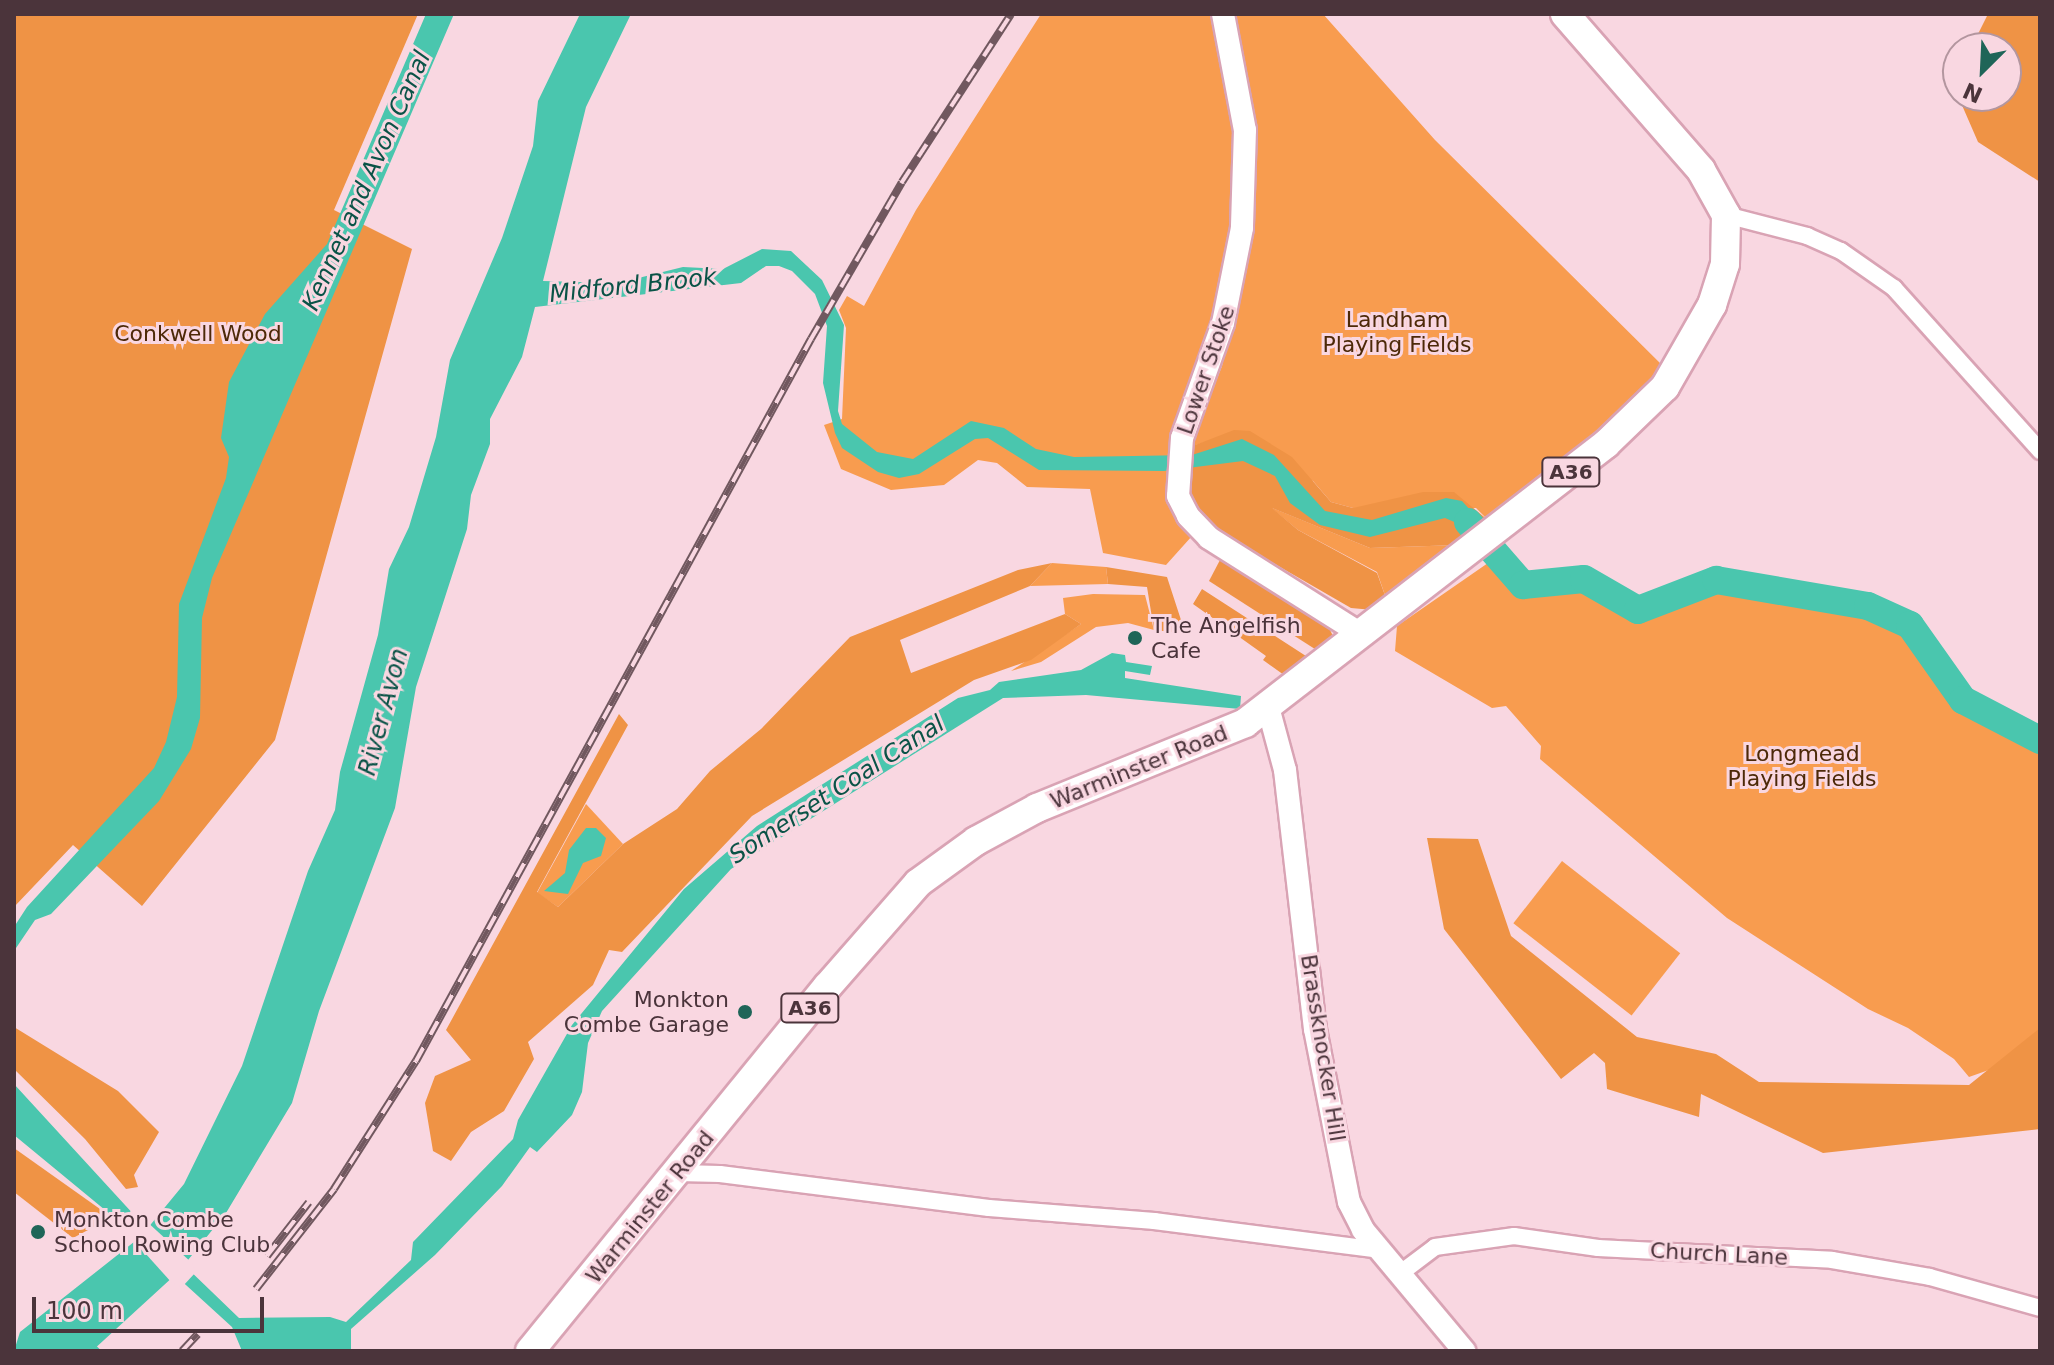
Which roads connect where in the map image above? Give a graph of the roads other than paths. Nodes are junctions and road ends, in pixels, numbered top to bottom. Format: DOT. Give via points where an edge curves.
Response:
graph roads {
  1 [pos="1223,14"];
  2 [pos="1565,14"];
  3 [pos="1726,215"];
  4 [pos="2040,451"];
  5 [pos="1361,634"];
  6 [pos="1262,720"];
  7 [pos="678,1173"];
  8 [pos="1379,1250"];
  9 [pos="1402,1272"];
  10 [pos="2040,1308"];
  11 [pos="530,1351"];
  12 [pos="1464,1351"];
  1 -- 5 [label="main road, Lower Stoke" via="1245,130 1242,228 1227,312 1179,454 1177,479 1188,516 1209,538"];
  2 -- 3 [label="highway" via="1701,170"];
  3 -- 4 [label="street" via="1807,236 1841,251 1894,288"];
  3 -- 5 [label="highway, Warminster Road / A36" via="1725,264 1698,337 1665,387 1633,421"];
  5 -- 6 [label="highway, Warminster Road / A36"];
  6 -- 7 [label="highway, Warminster Road / A36" via="1037,808 936,869 827,987"];
  6 -- 8 [label="main road, Brassknocker Hill" via="1285,770 1315,1029 1349,1202"];
  7 -- 8 [label="street" via="1154,1221"];
  7 -- 11 [label="highway, Warminster Road / A36"];
  8 -- 9 [label="main road, Brassknocker Hill"];
  9 -- 10 [label="street, Church Lane" via="1435,1247 1514,1236 1598,1248 1832,1260 1930,1277"];
  9 -- 12 [label="main road, Brassknocker Hill"];
}
